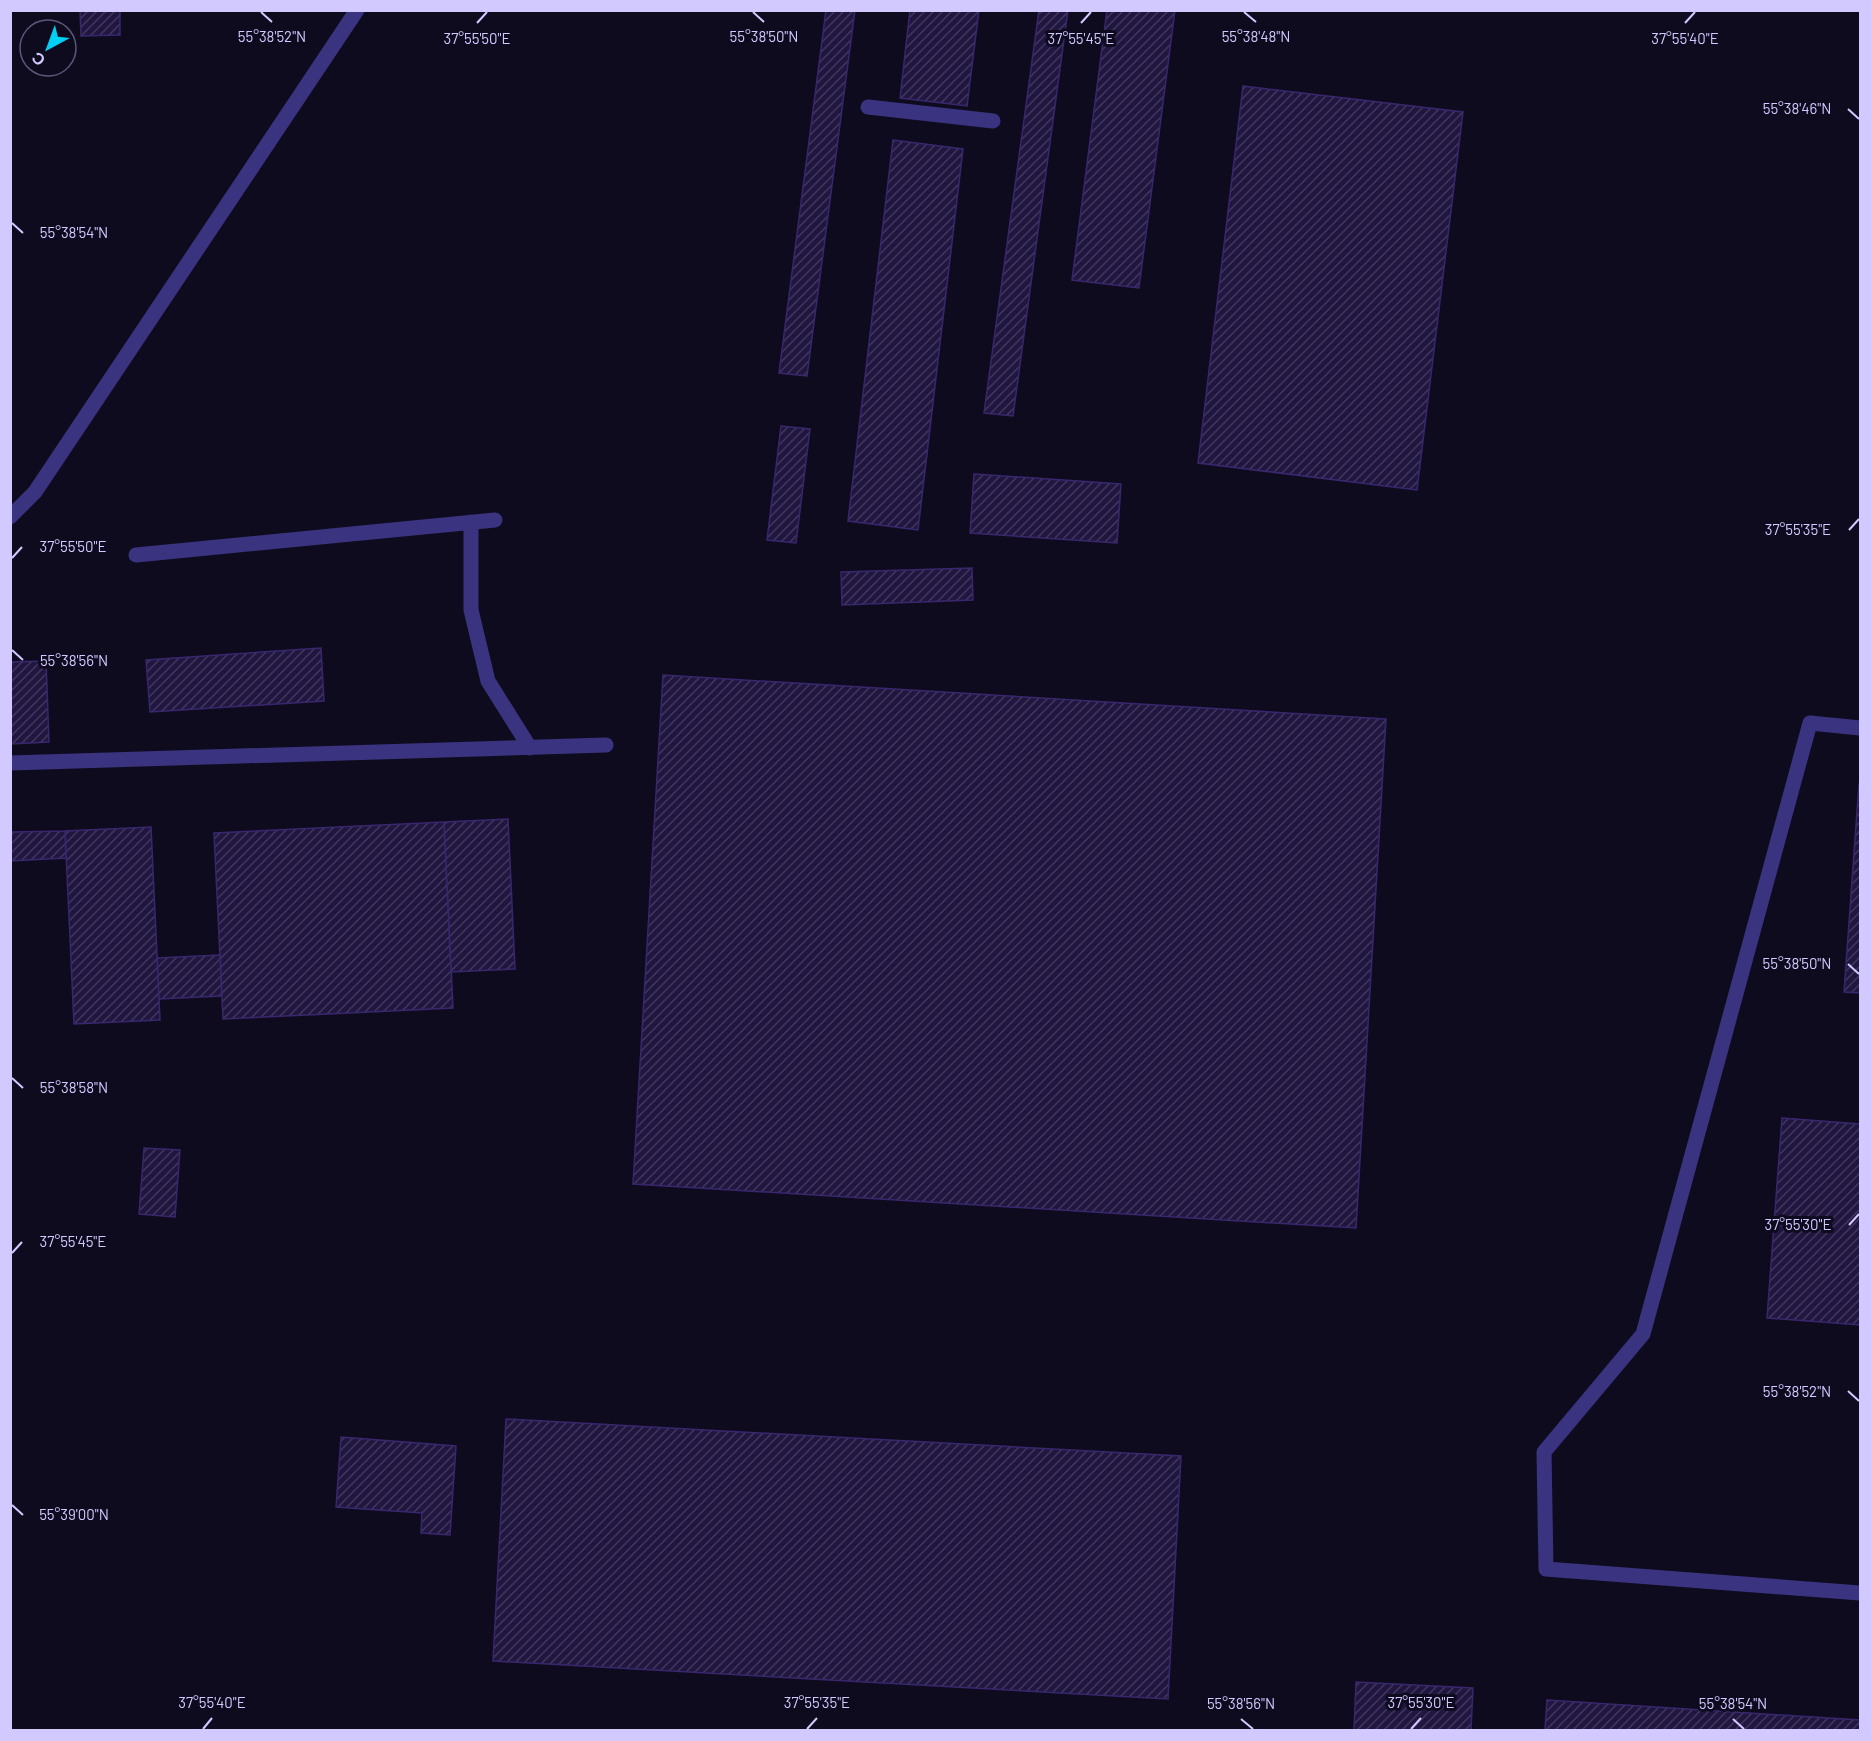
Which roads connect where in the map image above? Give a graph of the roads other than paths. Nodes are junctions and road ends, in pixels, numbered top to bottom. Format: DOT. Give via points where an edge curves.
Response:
graph roads {
  1 [pos="357,10"];
  2 [pos="868,107"];
  3 [pos="993,121"];
  4 [pos="10,517"];
  5 [pos="495,520"];
  6 [pos="471,522"];
  7 [pos="136,555"];
  8 [pos="1860,728"];
  9 [pos="606,746"];
  10 [pos="530,748"];
  11 [pos="10,764"];
  12 [pos="1860,1593"];
  1 -- 4 [label="street" via="35,492"];
  2 -- 3 [label="street"];
  5 -- 6 [label="street"];
  6 -- 7 [label="street"];
  6 -- 10 [label="street" via="471,610 488,681"];
  8 -- 12 [label="street" via="1810,723 1643,1334 1544,1452 1546,1569"];
  9 -- 10 [label="street"];
  10 -- 11 [label="street"];
}
